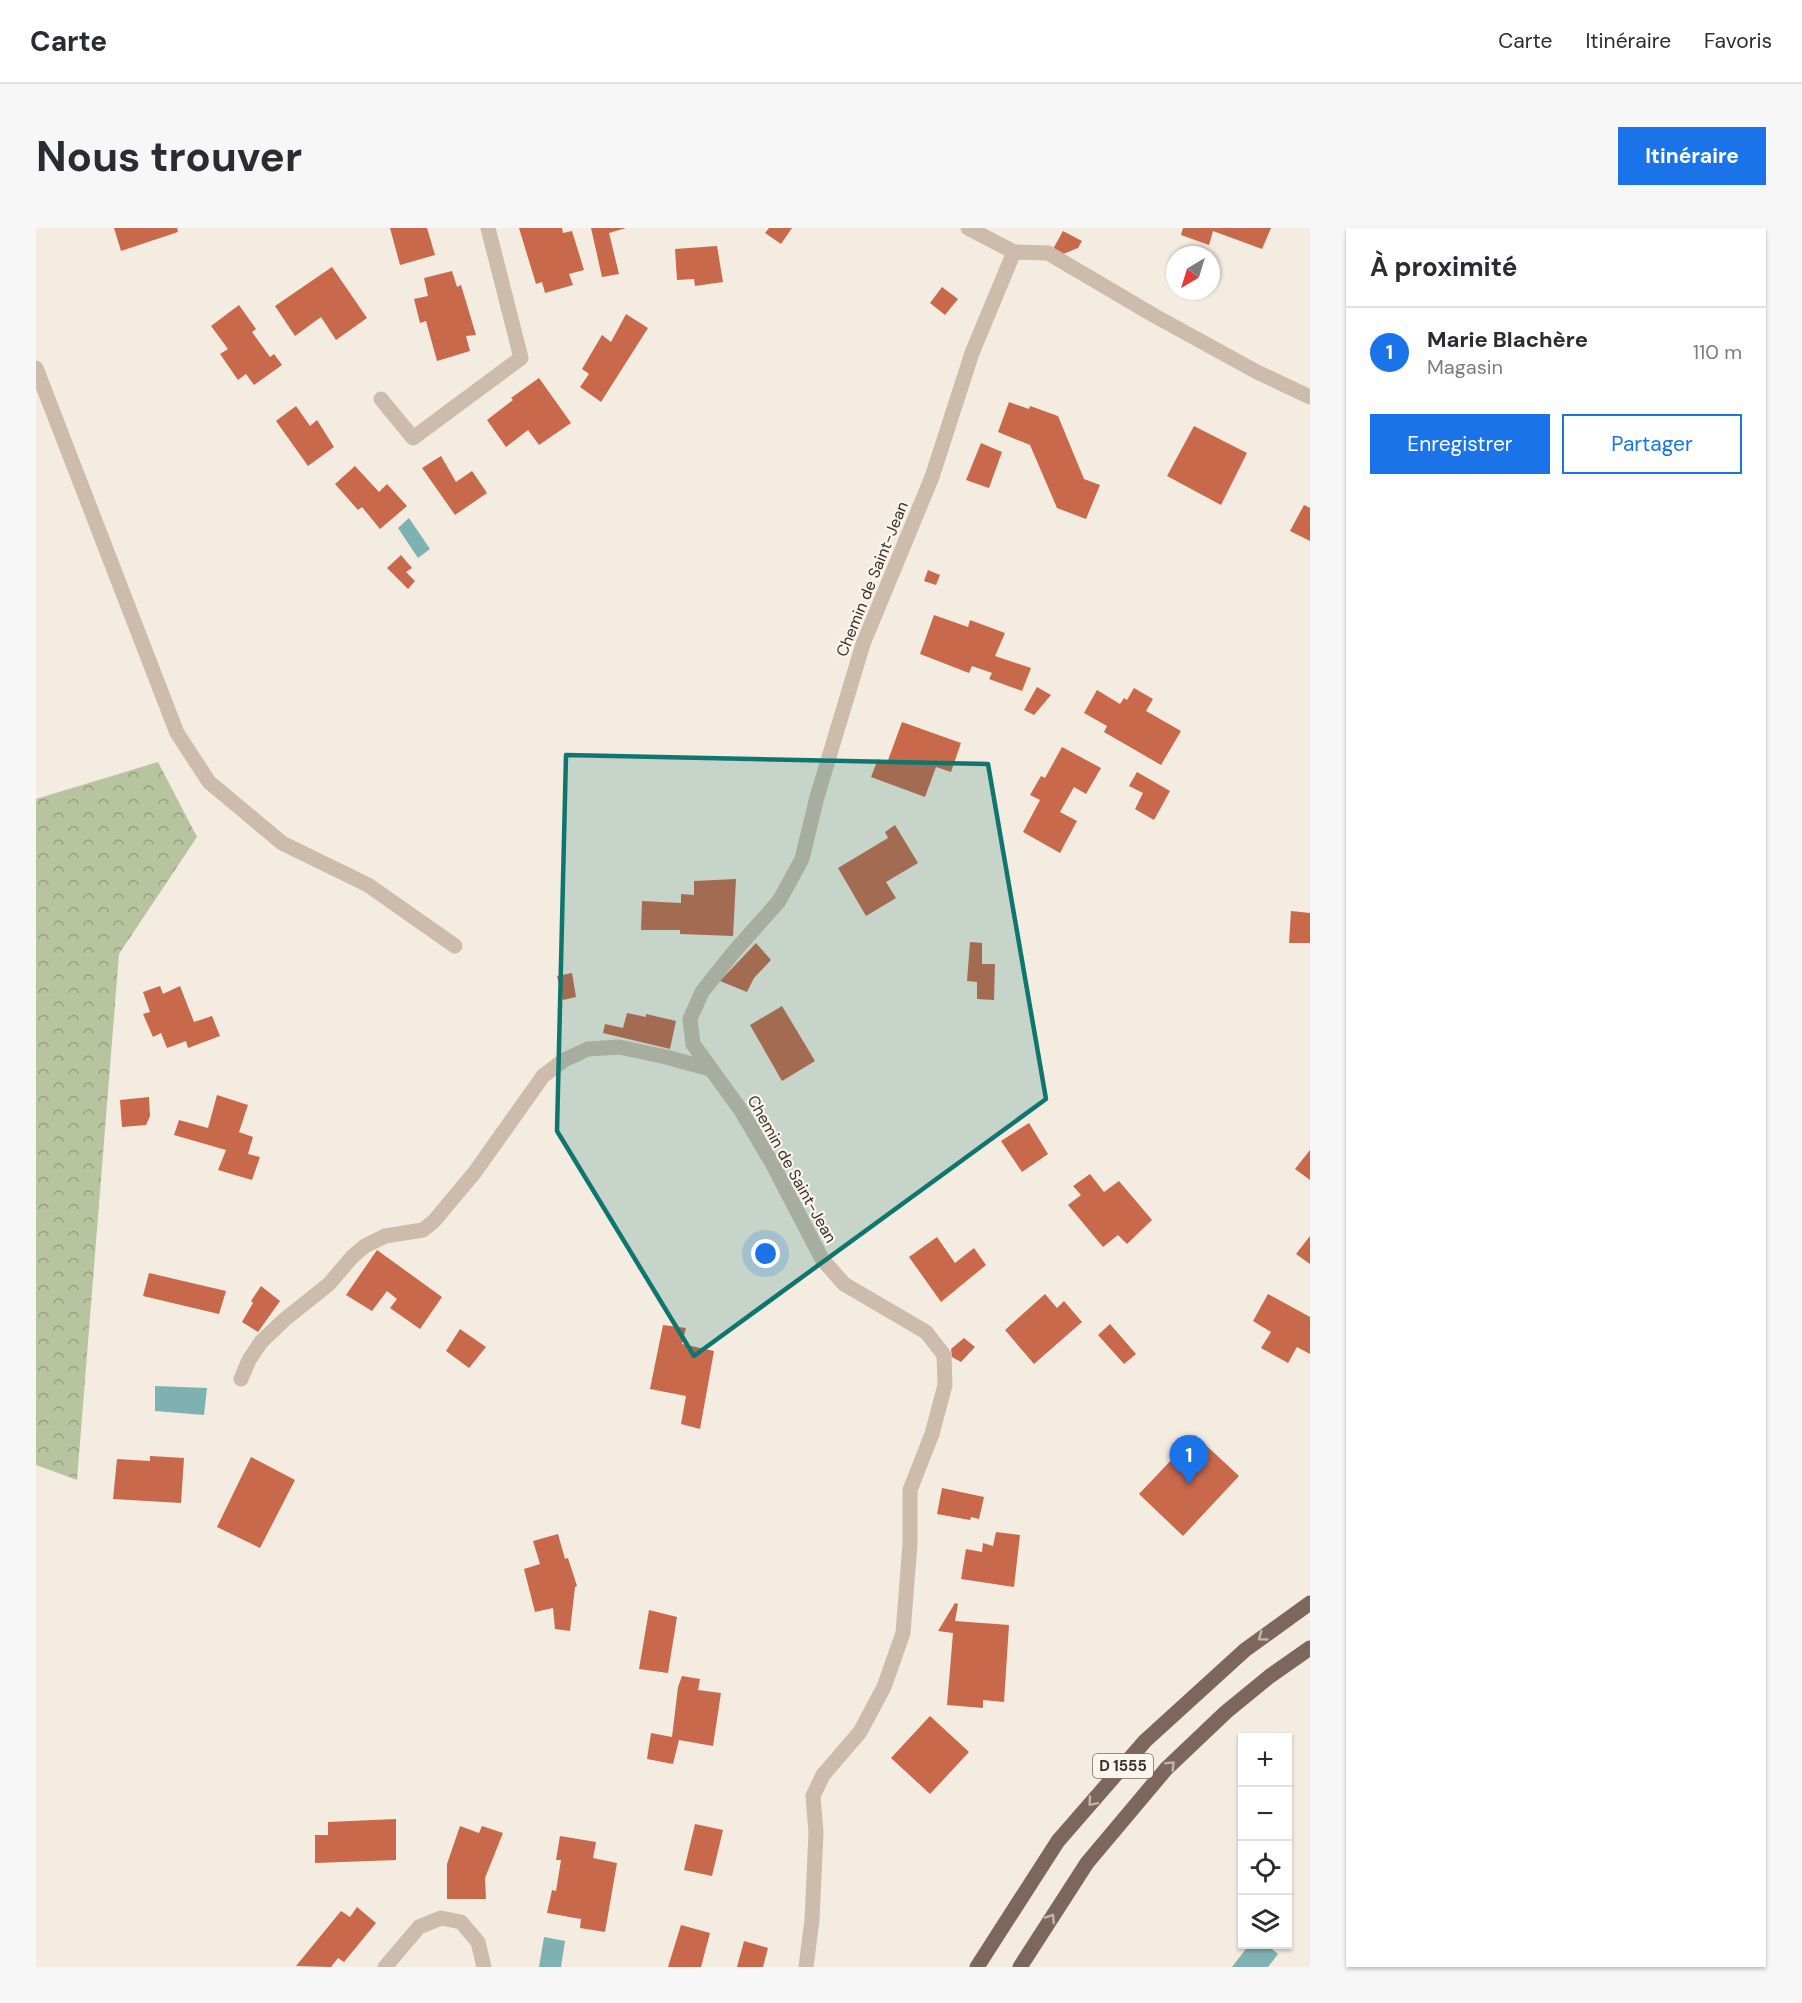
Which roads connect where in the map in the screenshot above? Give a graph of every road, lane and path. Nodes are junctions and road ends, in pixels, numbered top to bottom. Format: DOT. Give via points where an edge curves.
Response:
graph roads {
  1 [pos="488,228"];
  2 [pos="968,228"];
  3 [pos="1014,252"];
  4 [pos="36,368"];
  5 [pos="1310,397"];
  6 [pos="381,399"];
  7 [pos="455,946"];
  8 [pos="710,1069"];
  9 [pos="241,1379"];
  10 [pos="1310,1603"];
  11 [pos="1310,1648"];
  12 [pos="385,1967"];
  13 [pos="484,1967"];
  14 [pos="807,1967"];
  15 [pos="977,1967"];
  16 [pos="1020,1967"];
  1 -- 6 [label="street" via="521,358 413,438"];
  2 -- 3 [label="street"];
  3 -- 5 [label="street" via="1048,254 1257,372"];
  3 -- 8 [label="street, Chemin de Saint-Jean" via="972,353 932,477 863,645 802,859 779,902 702,992 690,1019 693,1044"];
  4 -- 7 [label="street" via="177,733 208,782 282,843 368,885"];
  8 -- 9 [label="street" via="619,1047 588,1049 564,1060 543,1076 475,1172 434,1221 423,1230 385,1236 365,1246 329,1284 261,1342"];
  8 -- 14 [label="street, Chemin de Saint-Jean" via="740,1109 772,1163 822,1259 844,1284 926,1332 944,1355 945,1385 940,1405 909,1490 910,1544 903,1633 884,1687 860,1732 823,1775 813,1796 816,1832"];
  10 -- 15 [label="main road, D 1555, one-way" via="1245,1650 1145,1741 1058,1841"];
  16 -- 11 [label="main road, D 1555, one-way" via="1087,1863 1166,1769 1270,1676"];
  12 -- 13 [label="street" via="419,1928 441,1918 461,1922 478,1942"];
}
